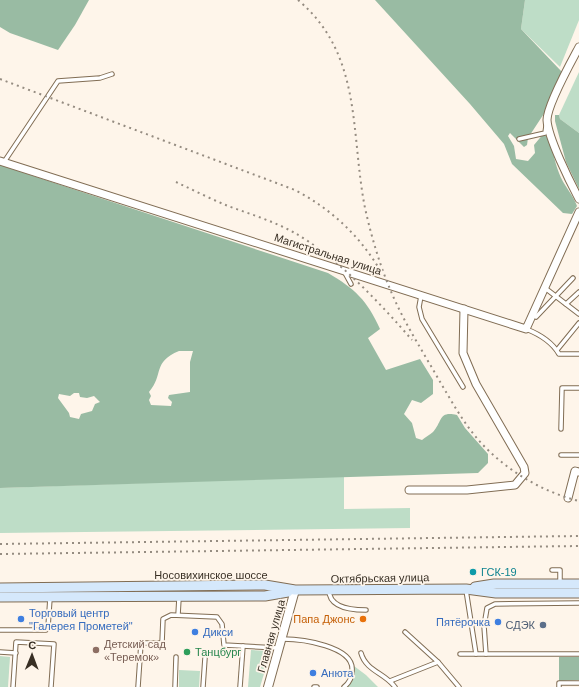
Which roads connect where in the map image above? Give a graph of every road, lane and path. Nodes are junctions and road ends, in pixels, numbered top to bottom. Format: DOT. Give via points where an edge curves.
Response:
graph roads {
  1 [pos="579,47"];
  2 [pos="112,74"];
  3 [pos="547,119"];
  4 [pos="519,138"];
  5 [pos="2,162"];
  6 [pos="579,199"];
  7 [pos="579,212"];
  8 [pos="345,272"];
  9 [pos="573,278"];
  10 [pos="351,284"];
  11 [pos="544,287"];
  12 [pos="579,292"];
  13 [pos="421,296"];
  14 [pos="556,296"];
  15 [pos="566,304"];
  16 [pos="464,310"];
  17 [pos="579,314"];
  18 [pos="536,317"];
  19 [pos="579,323"];
  20 [pos="526,329"];
  21 [pos="558,350"];
  22 [pos="579,354"];
  23 [pos="463,387"];
  24 [pos="579,388"];
  25 [pos="561,429"];
  26 [pos="561,455"];
  27 [pos="579,455"];
  28 [pos="579,472"];
  29 [pos="409,490"];
  30 [pos="568,498"];
  31 [pos="552,570"];
  32 [pos="560,584"];
  33 [pos="579,584"];
  34 [pos="0,588"];
  35 [pos="466,589"];
  36 [pos="295,590"];
  37 [pos="329,590"];
  38 [pos="579,593"];
  39 [pos="179,596"];
  40 [pos="50,597"];
  41 [pos="0,598"];
  42 [pos="579,603"];
  43 [pos="366,610"];
  44 [pos="178,615"];
  45 [pos="0,630"];
  46 [pos="405,632"];
  47 [pos="282,639"];
  48 [pos="243,646"];
  49 [pos="279,648"];
  50 [pos="0,652"];
  51 [pos="16,653"];
  52 [pos="361,654"];
  53 [pos="460,654"];
  54 [pos="476,654"];
  55 [pos="486,654"];
  56 [pos="579,654"];
  57 [pos="176,657"];
  58 [pos="205,658"];
  59 [pos="438,662"];
  60 [pos="390,681"];
  61 [pos="579,683"];
  62 [pos="13,687"];
  63 [pos="51,687"];
  64 [pos="138,687"];
  65 [pos="175,687"];
  66 [pos="203,687"];
  67 [pos="240,687"];
  68 [pos="268,687"];
  69 [pos="344,687"];
  70 [pos="395,687"];
  71 [pos="459,687"];
  72 [pos="559,687"];
  1 -- 3 [label="street" via="556,93"];
  2 -- 5 [label="lane" via="100,78 58,81"];
  3 -- 4 [label="lane" via="545,133"];
  3 -- 6 [label="street" via="549,131"];
  5 -- 8 [label="street, Магистральная улица"];
  7 -- 11 [label="street"];
  8 -- 10 [label="lane"];
  8 -- 13 [label="street, Магистральная улица"];
  9 -- 14 [label="lane"];
  11 -- 14 [label="lane"];
  11 -- 20 [label="street"];
  12 -- 15 [label="lane"];
  13 -- 16 [label="street, Магистральная улица"];
  13 -- 23 [label="lane" via="419,307 422,319"];
  14 -- 15 [label="lane"];
  14 -- 18 [label="lane"];
  15 -- 17 [label="lane"];
  16 -- 20 [label="street, Магистральная улица"];
  16 -- 29 [label="street" via="463,353 476,384 525,470 515,485 468,490"];
  19 -- 21 [label="lane"];
  20 -- 21 [label="lane"];
  21 -- 22 [label="lane" via="560,354"];
  24 -- 25 [label="lane" via="562,388"];
  26 -- 27 [label="lane"];
  28 -- 30 [label="street" via="575,471"];
  31 -- 32 [label="lane" via="560,570"];
  32 -- 33 [label="main road, Октябрьская улица"];
  32 -- 35 [label="main road, Октябрьская улица" via="494,584"];
  34 -- 36 [label="main road, Носовихинское шоссе" via="265,586"];
  35 -- 37 [label="main road, Октябрьская улица"];
  35 -- 38 [label="main road, Октябрьская улица" via="496,593"];
  35 -- 54 [label="lane"];
  36 -- 37 [label="main road, Октябрьская улица"];
  36 -- 39 [label="main road, Носовихинское шоссе" via="265,596"];
  36 -- 47 [label="street, Главная улица"];
  37 -- 43 [label="lane" via="331,599 336,603 349,609"];
  39 -- 40 [label="main road, Носовихинское шоссе"];
  39 -- 44 [label="lane"];
  40 -- 41 [label="main road, Носовихинское шоссе"];
  40 -- 45 [label="lane" via="46,630"];
  42 -- 55 [label="lane" via="495,604 487,608 484,626"];
  44 -- 48 [label="lane" via="217,617 222,624 224,645"];
  44 -- 64 [label="lane" via="170,615 163,619 162,644 141,643"];
  46 -- 59 [label="lane"];
  47 -- 49 [label="street, Главная улица"];
  47 -- 69 [label="lane" via="298,639 343,652 350,659 352,668 351,678"];
  48 -- 49 [label="lane"];
  48 -- 67 [label="lane"];
  49 -- 68 [label="street, Главная улица"];
  50 -- 51 [label="lane"];
  51 -- 62 [label="lane"];
  51 -- 63 [label="lane" via="16,642 54,644"];
  52 -- 60 [label="lane" via="368,666"];
  53 -- 54 [label="lane"];
  54 -- 55 [label="lane"];
  55 -- 56 [label="lane"];
  57 -- 65 [label="lane"];
  58 -- 66 [label="lane"];
  59 -- 60 [label="lane"];
  59 -- 71 [label="lane"];
  60 -- 70 [label="lane"];
  61 -- 72 [label="lane" via="559,683"];
}
